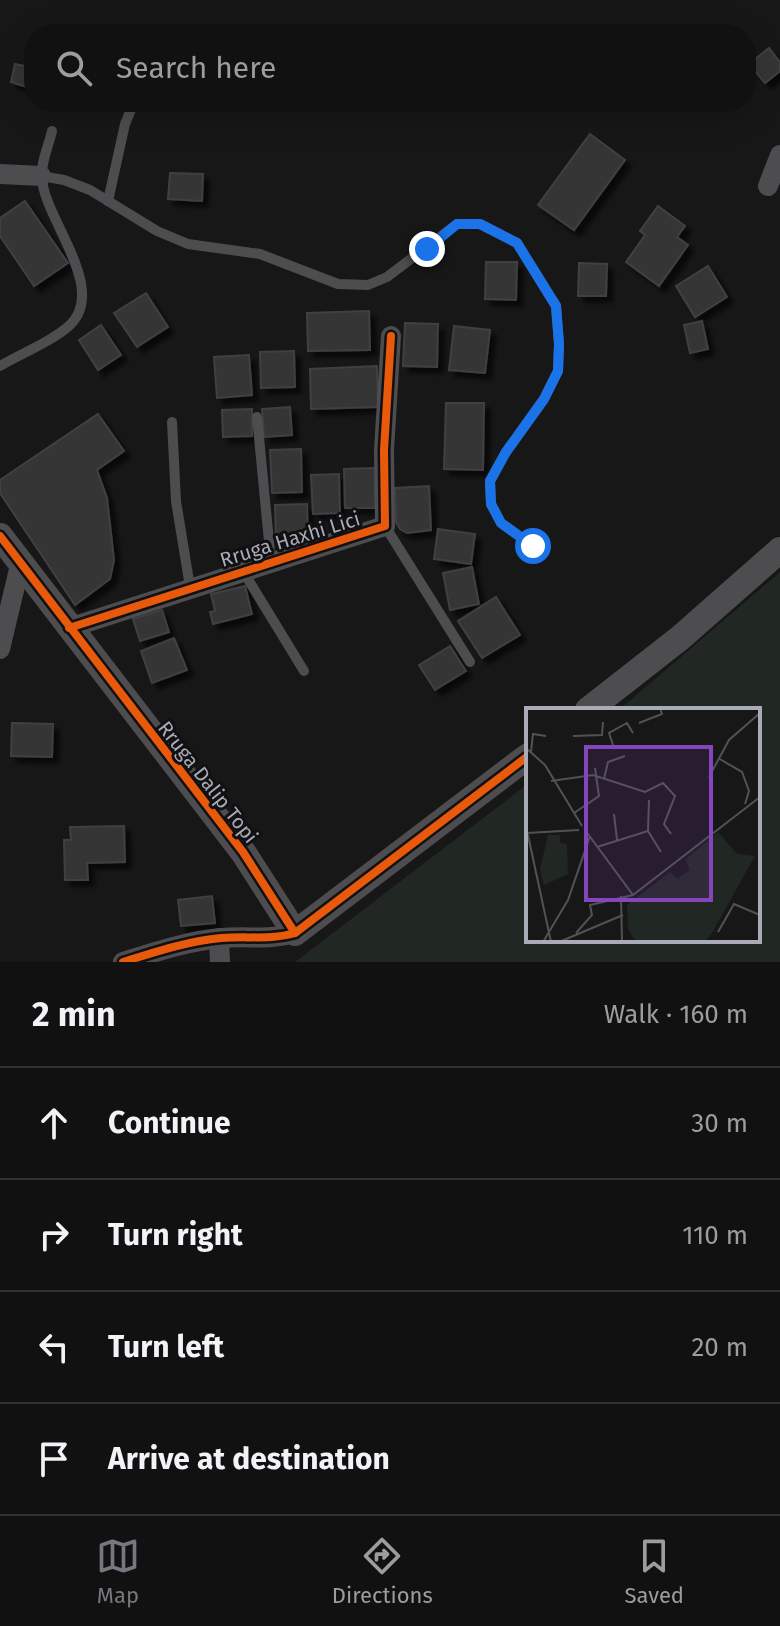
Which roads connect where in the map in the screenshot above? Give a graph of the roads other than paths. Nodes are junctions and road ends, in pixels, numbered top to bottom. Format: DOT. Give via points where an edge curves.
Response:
graph roads {
  1 [pos="130,112"];
  2 [pos="52,131"];
  3 [pos="780,155"];
  4 [pos="0,174"];
  5 [pos="41,176"];
  6 [pos="768,186"];
  7 [pos="108,201"];
  8 [pos="391,336"];
  9 [pos="0,366"];
  10 [pos="257,417"];
  11 [pos="172,422"];
  12 [pos="385,526"];
  13 [pos="0,536"];
  14 [pos="533,546"];
  15 [pos="780,550"];
  16 [pos="21,561"];
  17 [pos="271,562"];
  18 [pos="243,571"];
  19 [pos="190,587"];
  20 [pos="69,628"];
  21 [pos="0,649"];
  22 [pos="470,662"];
  23 [pos="304,671"];
  24 [pos="591,708"];
  25 [pos="526,758"];
  26 [pos="295,933"];
  27 [pos="219,938"];
  28 [pos="123,962"];
  29 [pos="220,962"];
  1 -- 7 [label="lane"];
  2 -- 5 [label="lane"];
  3 -- 6 [label="street"];
  4 -- 5 [label="street"];
  5 -- 7 [label="lane" via="64,180"];
  5 -- 9 [label="lane" via="77,266 79,311 63,330"];
  7 -- 14 [label="lane" via="188,244 260,254 338,284 368,285 387,277 457,224 480,224 517,243 556,306 558,371 490,481 491,504 501,523"];
  8 -- 12 [label="street, Rruga Haxhi Lici"];
  10 -- 17 [label="lane"];
  11 -- 19 [label="lane" via="176,501"];
  12 -- 17 [label="street, Rruga Haxhi Lici"];
  12 -- 22 [label="lane, Rruga Haxhi Lici"];
  13 -- 16 [label="street, Rruga Dalip Topi"];
  15 -- 24 [label="street"];
  16 -- 20 [label="street, Rruga Dalip Topi"];
  16 -- 21 [label="street"];
  17 -- 18 [label="street, Rruga Haxhi Lici"];
  18 -- 19 [label="street, Rruga Haxhi Lici"];
  18 -- 23 [label="lane"];
  19 -- 20 [label="street, Rruga Haxhi Lici"];
  20 -- 26 [label="street, Rruga Dalip Topi" via="243,852"];
  25 -- 26 [label="street"];
  26 -- 27 [label="street"];
  27 -- 28 [label="street"];
  27 -- 29 [label="street"];
}
